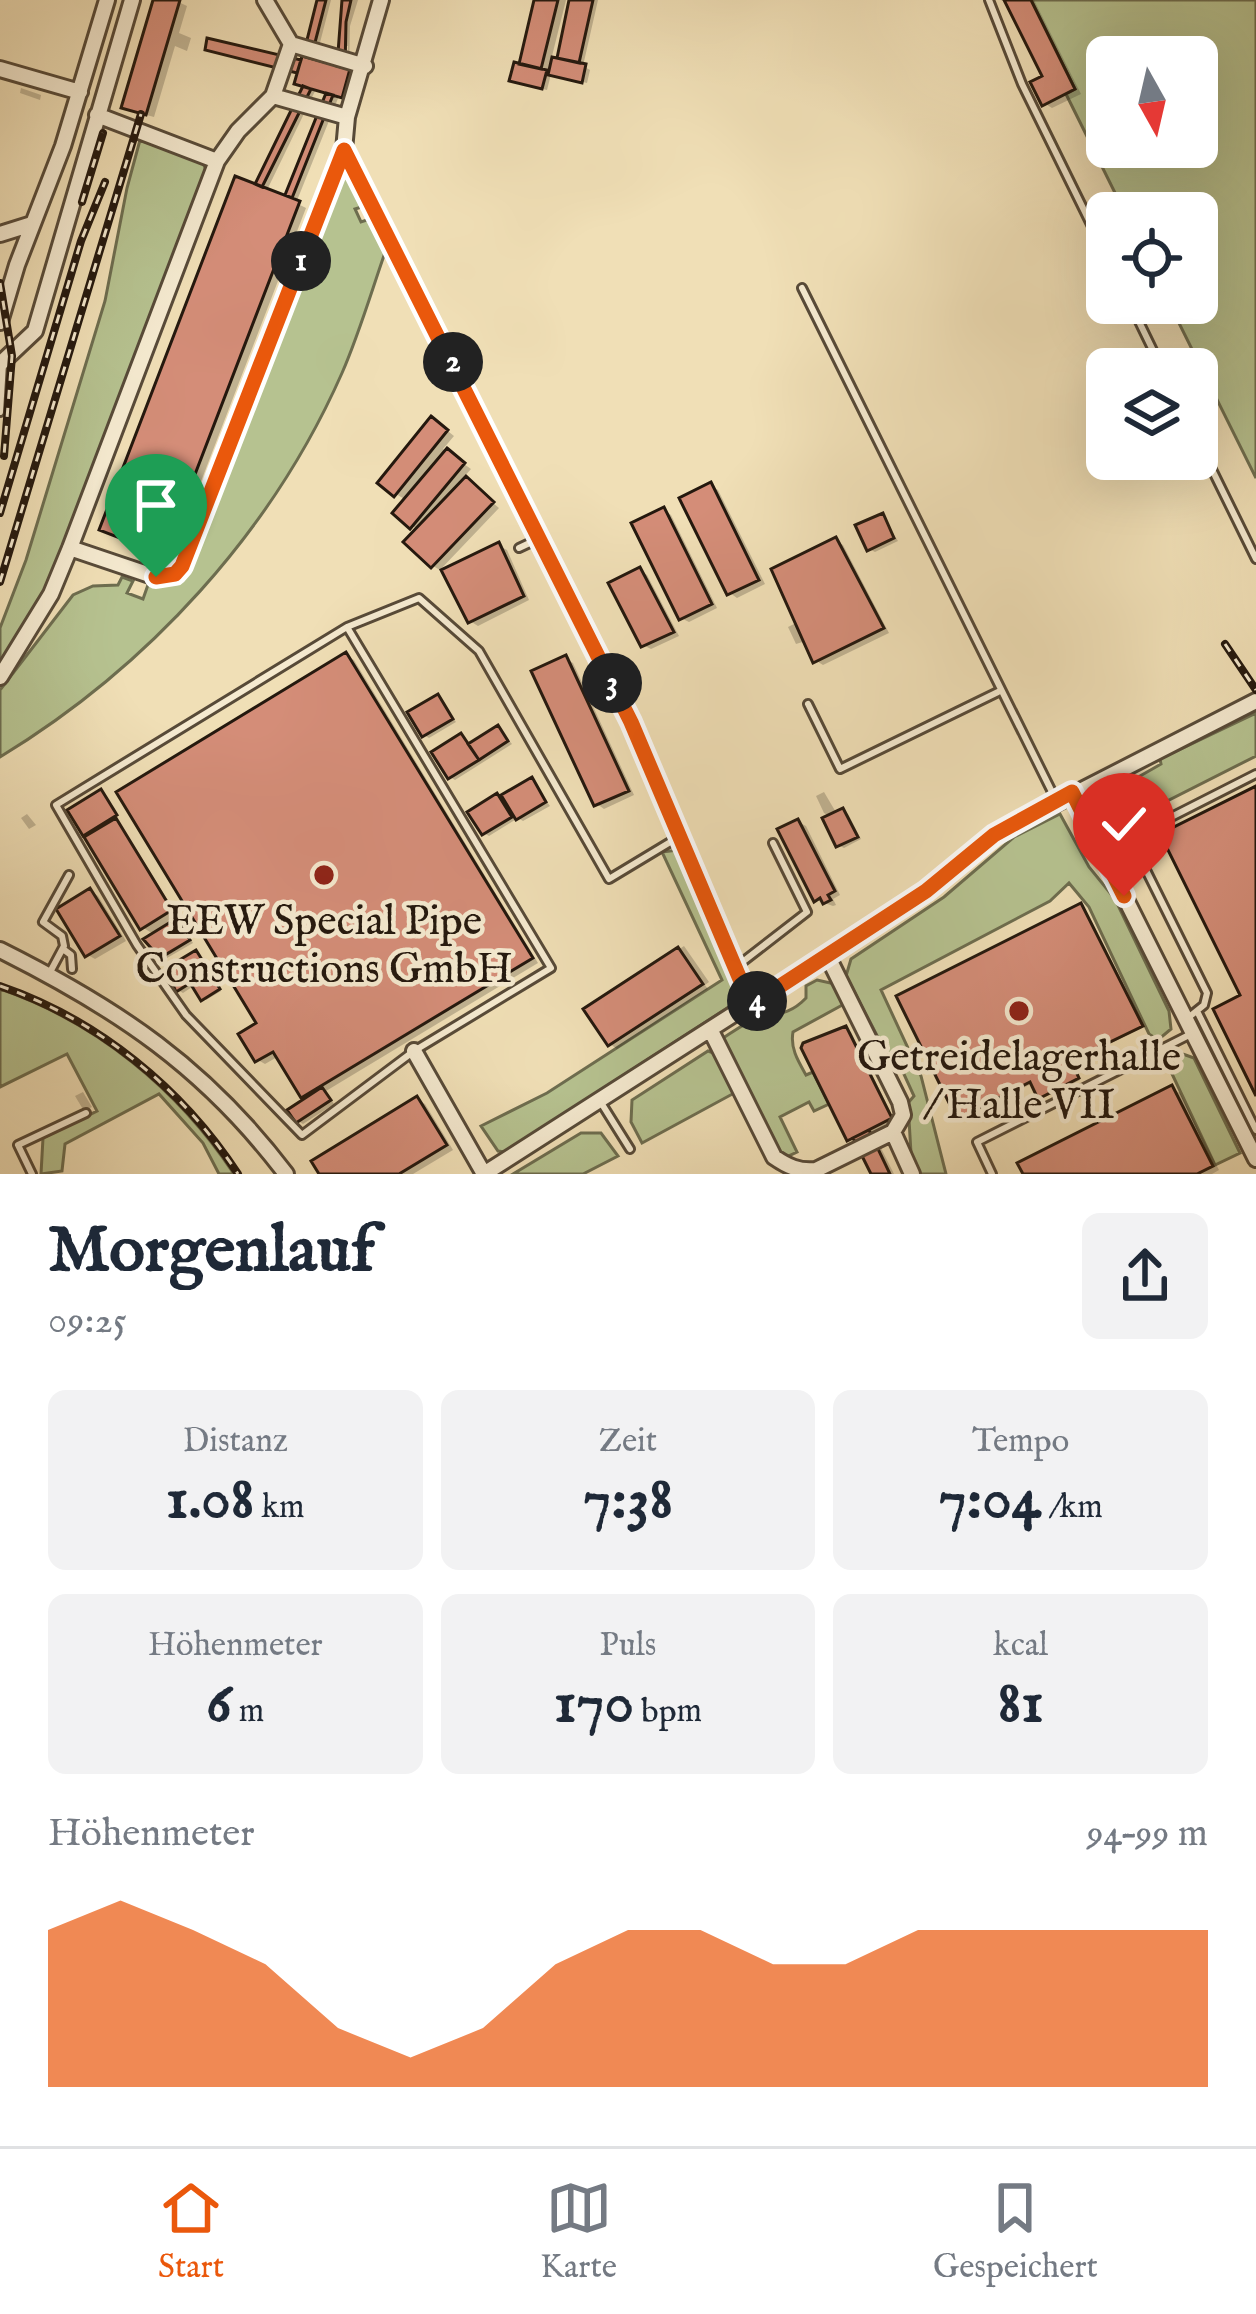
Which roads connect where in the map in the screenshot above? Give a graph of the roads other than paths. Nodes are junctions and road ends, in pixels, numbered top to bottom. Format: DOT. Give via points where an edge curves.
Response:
graph roads {
  1 [pos="107,0"];
  2 [pos="132,0"];
  3 [pos="247,0"];
  4 [pos="381,0"];
  5 [pos="989,0"];
  6 [pos="264,1"];
  7 [pos="291,44"];
  8 [pos="365,66"];
  9 [pos="0,68"];
  10 [pos="80,92"];
  11 [pos="273,96"];
  12 [pos="97,115"];
  13 [pos="347,117"];
  14 [pos="344,150"];
  15 [pos="217,160"];
  16 [pos="1086,214"];
  17 [pos="32,224"];
  18 [pos="0,234"];
  19 [pos="802,288"];
  20 [pos="0,322"];
  21 [pos="2,364"];
  22 [pos="0,412"];
  23 [pos="1217,480"];
  24 [pos="539,538"];
  25 [pos="70,548"];
  26 [pos="519,548"];
  27 [pos="1256,559"];
  28 [pos="347,628"];
  29 [pos="0,677"];
  30 [pos="1000,692"];
  31 [pos="1256,700"];
  32 [pos="808,704"];
  33 [pos="1256,774"];
  34 [pos="1072,792"];
  35 [pos="1056,800"];
  36 [pos="680,836"];
  37 [pos="773,843"];
  38 [pos="1133,846"];
  39 [pos="1106,860"];
  40 [pos="70,875"];
  41 [pos="63,949"];
  42 [pos="0,950"];
  43 [pos="826,955"];
  44 [pos="72,969"];
  45 [pos="733,969"];
  46 [pos="49,974"];
  47 [pos="751,1005"];
  48 [pos="1192,1021"];
  49 [pos="711,1031"];
  50 [pos="414,1052"];
  51 [pos="600,1101"];
  52 [pos="86,1113"];
  53 [pos="1256,1130"];
  54 [pos="892,1132"];
  55 [pos="630,1149"];
  56 [pos="1255,1154"];
  57 [pos="287,1168"];
  58 [pos="32,1174"];
  59 [pos="484,1174"];
  60 [pos="912,1174"];
  61 [pos="992,1174"];
  1 -- 10 [label="street"];
  2 -- 12 [label="street"];
  3 -- 6 [label="street"];
  4 -- 8 [label="street"];
  5 -- 16 [label="lane"];
  6 -- 7 [label="street"];
  7 -- 8 [label="street"];
  7 -- 11 [label="street"];
  8 -- 13 [label="street"];
  9 -- 10 [label="street"];
  10 -- 17 [label="street"];
  11 -- 13 [label="street"];
  11 -- 15 [label="street"];
  12 -- 15 [label="street"];
  12 -- 21 [label="street" via="35,331"];
  13 -- 14 [label="street"];
  14 -- 24 [label="street"];
  14 -- 25 [label="street" via="182,566 156,577"];
  15 -- 25 [label="street"];
  17 -- 18 [label="street"];
  17 -- 20 [label="street"];
  19 -- 30 [label="lane"];
  21 -- 22 [label="lane"];
  23 -- 27 [label="lane"];
  24 -- 26 [label="lane"];
  24 -- 36 [label="street"];
  25 -- 29 [label="street"];
  28 -- 36 [label="lane" via="419,598 479,651 609,879"];
  28 -- 50 [label="lane" via="551,968"];
  28 -- 50 [label="lane" via="56,806 186,1015 302,1135"];
  30 -- 32 [label="lane" via="840,769"];
  30 -- 35 [label="lane"];
  31 -- 34 [label="street"];
  33 -- 38 [label="lane" via="1130,838"];
  34 -- 35 [label="street"];
  34 -- 39 [label="street"];
  35 -- 43 [label="street"];
  36 -- 45 [label="street"];
  37 -- 45 [label="lane" via="807,912"];
  38 -- 39 [label="lane"];
  38 -- 48 [label="lane" via="1207,993"];
  39 -- 48 [label="street"];
  40 -- 41 [label="lane" via="43,922 62,936"];
  41 -- 44 [label="lane"];
  41 -- 46 [label="lane"];
  42 -- 46 [label="street"];
  43 -- 47 [label="street"];
  43 -- 54 [label="street" via="900,1102 903,1115"];
  45 -- 47 [label="street"];
  46 -- 57 [label="street" via="176,1057"];
  47 -- 49 [label="street"];
  48 -- 53 [label="lane"];
  48 -- 56 [label="street"];
  48 -- 61 [label="lane" via="977,1142"];
  49 -- 51 [label="street"];
  49 -- 54 [label="street" via="786,1166 816,1170"];
  50 -- 59 [label="street"];
  51 -- 55 [label="lane"];
  51 -- 59 [label="street"];
  52 -- 58 [label="lane" via="18,1145"];
  54 -- 60 [label="street"];
}
